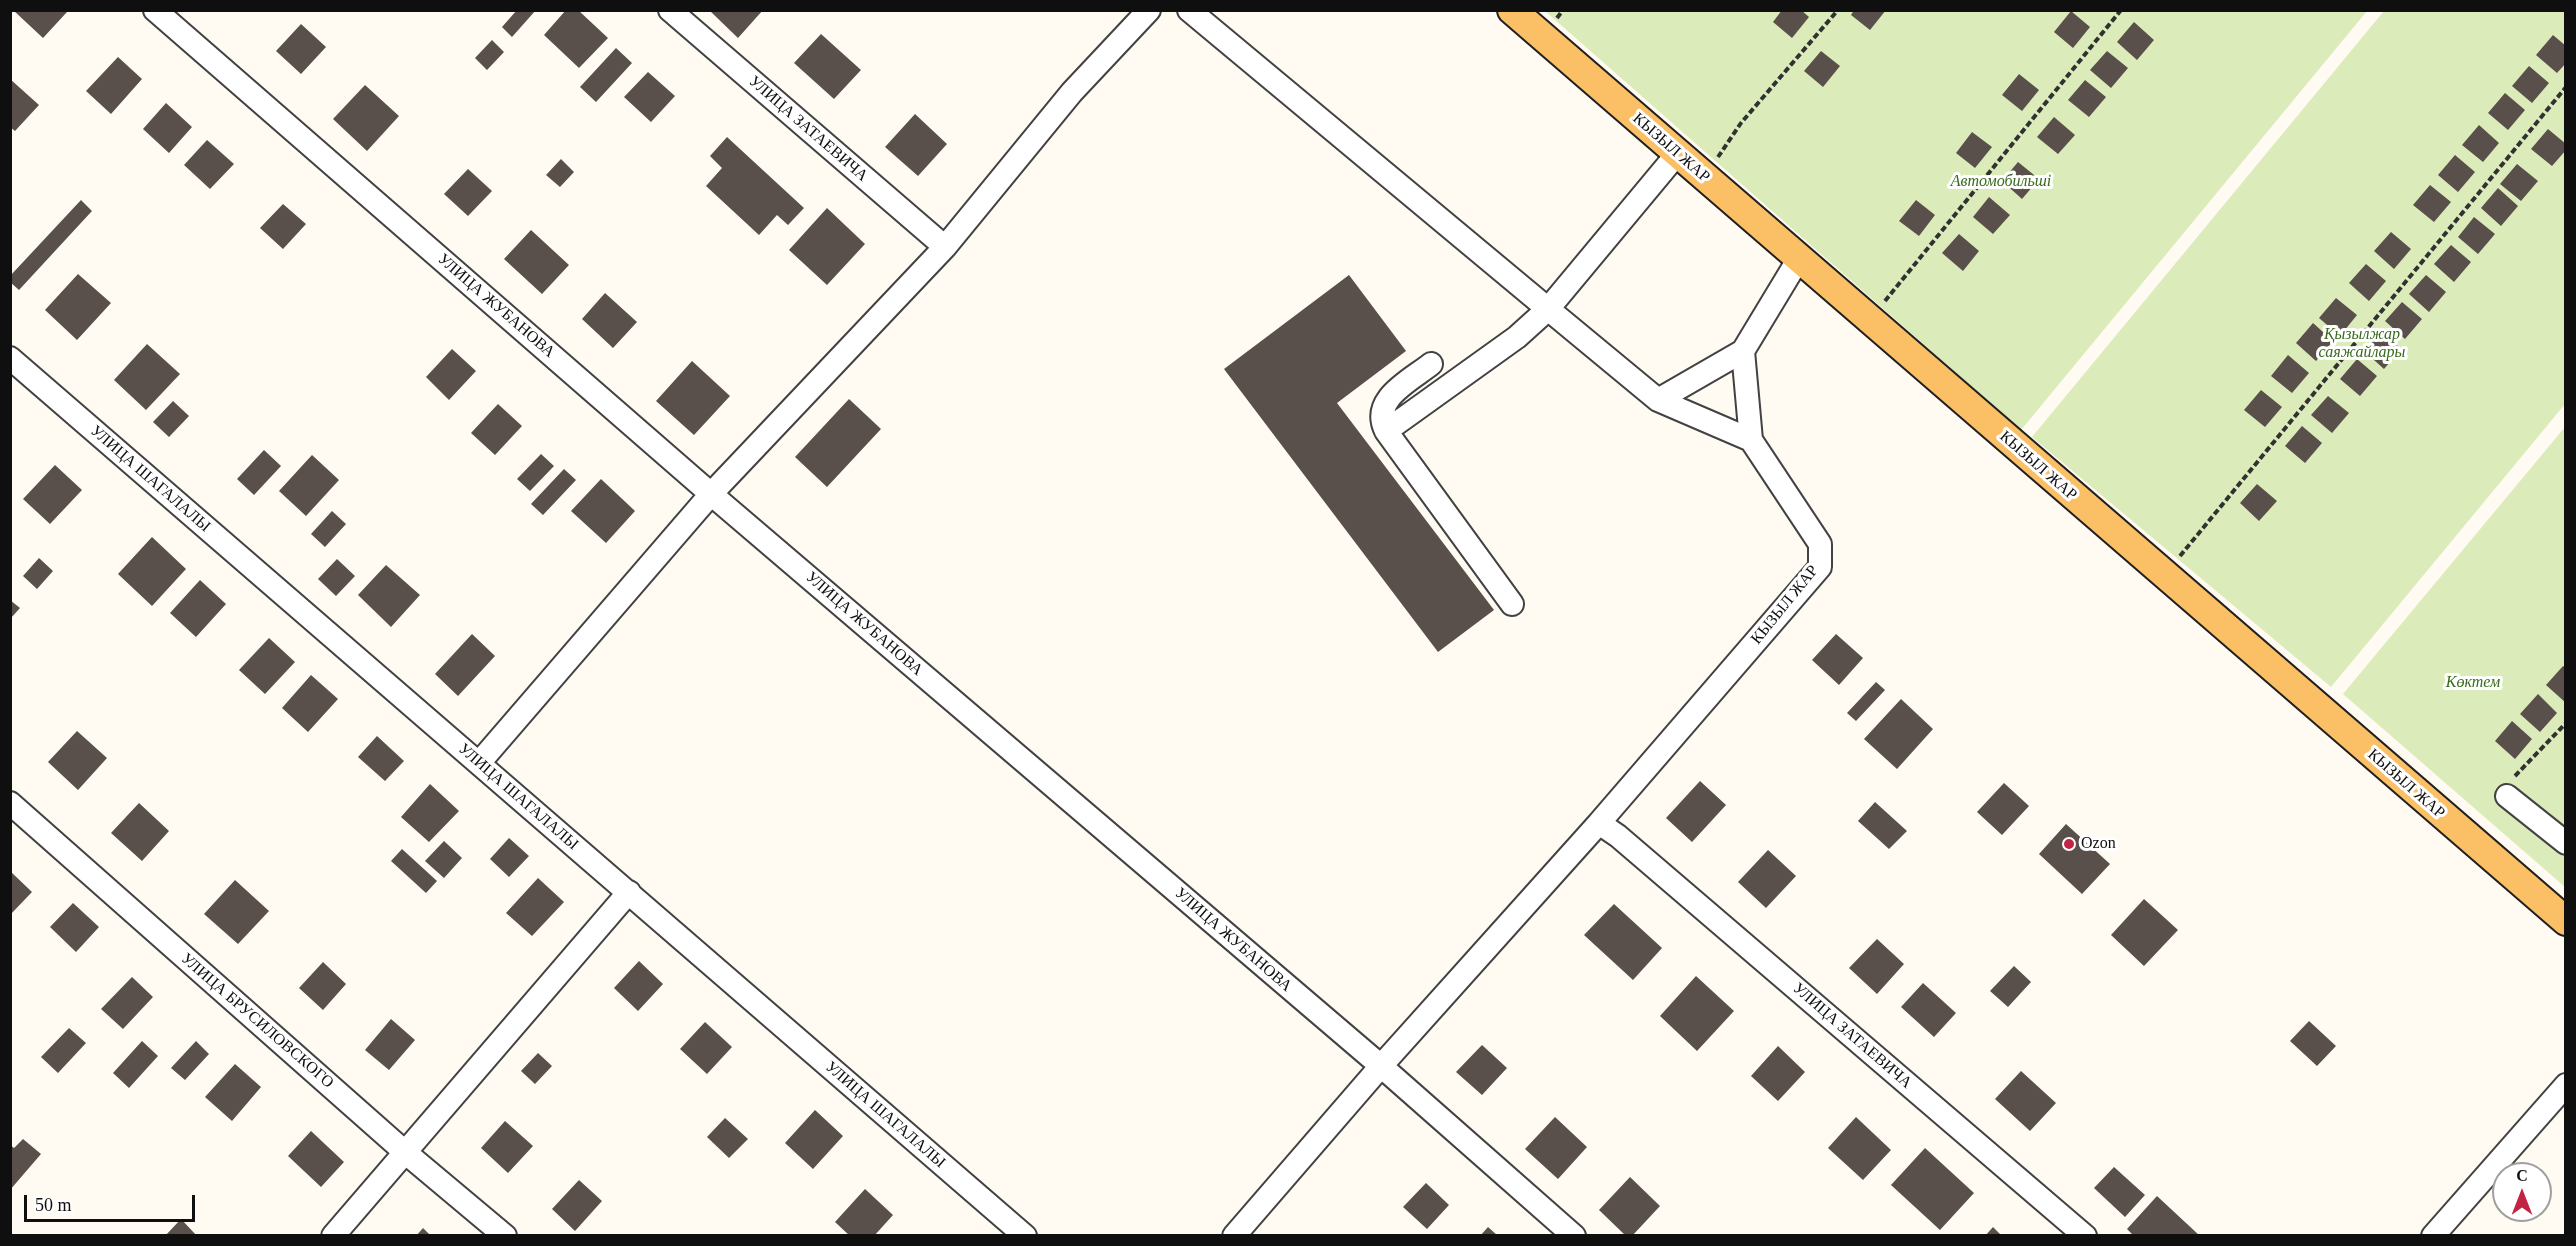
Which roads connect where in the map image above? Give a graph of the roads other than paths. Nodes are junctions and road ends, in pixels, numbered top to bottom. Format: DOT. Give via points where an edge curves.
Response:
graph roads {
  1 [pos="155,10"];
  2 [pos="670,10"];
  3 [pos="1149,10"];
  4 [pos="1189,10"];
  5 [pos="1512,10"];
  6 [pos="1677,154"];
  7 [pos="945,247"];
  8 [pos="1798,260"];
  9 [pos="1548,309"];
  10 [pos="1743,351"];
  11 [pos="10,358"];
  12 [pos="1431,364"];
  13 [pos="1658,400"];
  14 [pos="1386,431"];
  15 [pos="1750,440"];
  16 [pos="711,494"];
  17 [pos="1512,604"];
  18 [pos="478,763"];
  19 [pos="2507,796"];
  20 [pos="10,803"];
  21 [pos="1599,824"];
  22 [pos="2565,843"];
  23 [pos="629,892"];
  24 [pos="2565,921"];
  25 [pos="1381,1066"];
  26 [pos="2565,1085"];
  27 [pos="406,1153"];
  28 [pos="333,1236"];
  29 [pos="505,1236"];
  30 [pos="1025,1236"];
  31 [pos="1234,1236"];
  32 [pos="1574,1236"];
  33 [pos="2085,1236"];
  34 [pos="2433,1236"];
  1 -- 16 [label="street, УЛИЦА ЖУБАНОВА"];
  2 -- 7 [label="street, УЛИЦА ЗАТАЕВИЧА"];
  3 -- 7 [label="street" via="1072,92"];
  4 -- 9 [label="street"];
  5 -- 6 [label="main road, КЫЗЫЛ ЖАР"];
  6 -- 8 [label="main road, КЫЗЫЛ ЖАР"];
  6 -- 9 [label="street"];
  7 -- 16 [label="street"];
  8 -- 10 [label="street"];
  8 -- 24 [label="main road, КЫЗЫЛ ЖАР"];
  9 -- 13 [label="street"];
  9 -- 14 [label="street" via="1517,337"];
  10 -- 13 [label="street"];
  10 -- 15 [label="street, КЫЗЫЛ ЖАР"];
  11 -- 18 [label="street, УЛИЦА ШАГАЛАЛЫ"];
  12 -- 14 [label="street" via="1384,404 1382,423"];
  13 -- 15 [label="street"];
  14 -- 17 [label="street"];
  15 -- 21 [label="street, КЫЗЫЛ ЖАР" via="1820,544 1820,567"];
  16 -- 18 [label="street"];
  16 -- 25 [label="street, УЛИЦА ЖУБАНОВА"];
  18 -- 23 [label="street, УЛИЦА ШАГАЛАЛЫ"];
  19 -- 22 [label="street"];
  20 -- 27 [label="street, УЛИЦА БРУСИЛОВСКОГО"];
  21 -- 25 [label="street, КЫЗЫЛ ЖАР"];
  21 -- 33 [label="street, УЛИЦА ЗАТАЕВИЧА" via="1618,836"];
  23 -- 27 [label="street"];
  23 -- 30 [label="street, УЛИЦА ШАГАЛАЛЫ"];
  25 -- 31 [label="street, КЫЗЫЛ ЖАР"];
  25 -- 32 [label="street, УЛИЦА ЖУБАНОВА"];
  26 -- 34 [label="street"];
  27 -- 28 [label="street"];
  27 -- 29 [label="street, УЛИЦА БРУСИЛОВСКОГО"];
}
